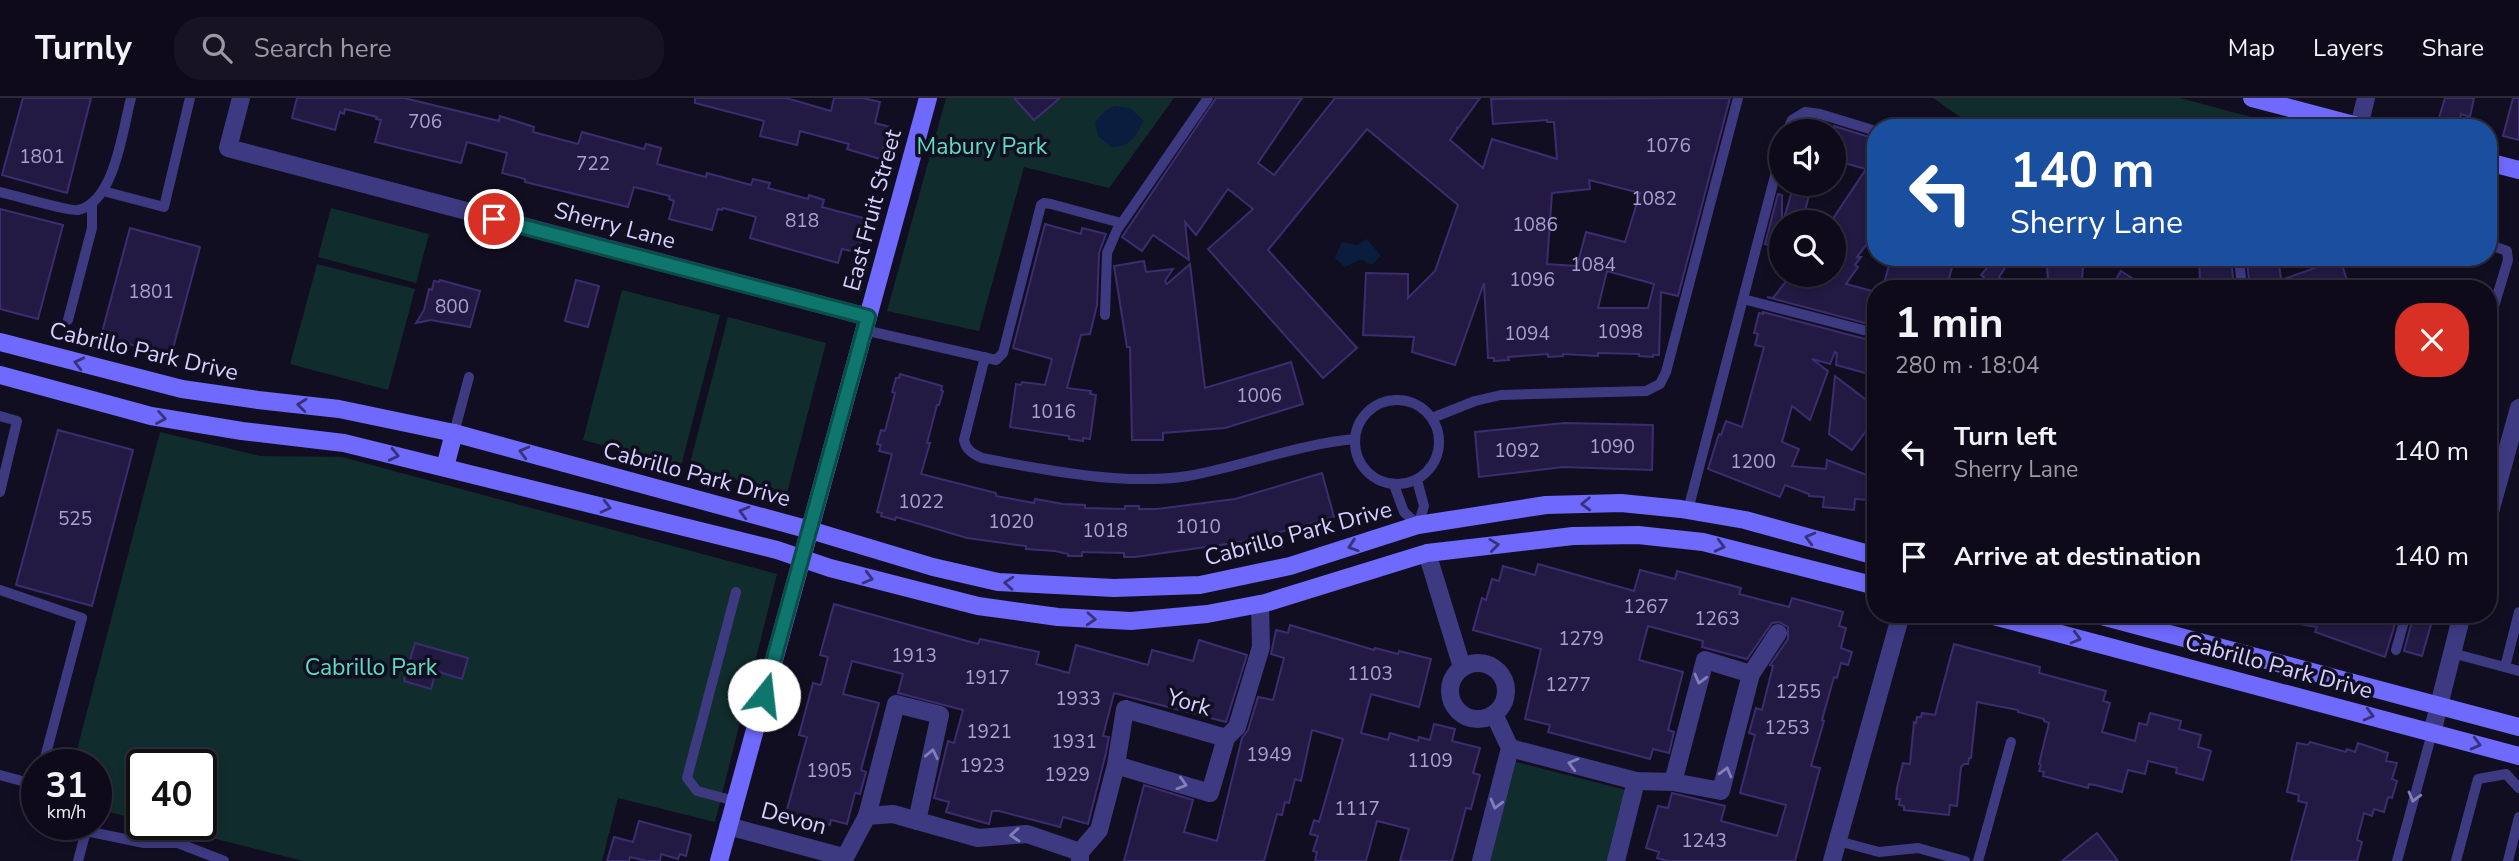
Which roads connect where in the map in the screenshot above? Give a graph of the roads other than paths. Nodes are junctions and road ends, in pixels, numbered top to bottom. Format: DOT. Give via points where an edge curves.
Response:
graph roads {
  1 [pos="131,98"];
  2 [pos="190,98"];
  3 [pos="241,98"];
  4 [pos="928,98"];
  5 [pos="1208,98"];
  6 [pos="1738,98"];
  7 [pos="2252,98"];
  8 [pos="2367,98"];
  9 [pos="1794,119"];
  10 [pos="1836,119"];
  11 [pos="2332,119"];
  12 [pos="2363,119"];
  13 [pos="1846,122"];
  14 [pos="1867,128"];
  15 [pos="2497,164"];
  16 [pos="2519,170"];
  17 [pos="103,191"];
  18 [pos="0,192"];
  19 [pos="1770,196"];
  20 [pos="92,203"];
  21 [pos="1121,223"];
  22 [pos="2497,247"];
  23 [pos="2497,296"];
  24 [pos="1743,299"];
  25 [pos="1105,315"];
  26 [pos="68,320"];
  27 [pos="866,324"];
  28 [pos="1867,331"];
  29 [pos="0,342"];
  30 [pos="985,357"];
  31 [pos="0,374"];
  32 [pos="469,377"];
  33 [pos="2519,408"];
  34 [pos="0,416"];
  35 [pos="1432,418"];
  36 [pos="454,433"];
  37 [pos="1355,439"];
  38 [pos="445,467"];
  39 [pos="1417,480"];
  40 [pos="1394,485"];
  41 [pos="2497,487"];
  42 [pos="0,492"];
  43 [pos="1688,510"];
  44 [pos="1418,525"];
  45 [pos="810,530"];
  46 [pos="1426,553"];
  47 [pos="1867,554"];
  48 [pos="803,558"];
  49 [pos="1867,584"];
  50 [pos="0,590"];
  51 [pos="736,593"];
  52 [pos="1260,604"];
  53 [pos="2519,612"];
  54 [pos="1899,623"];
  55 [pos="2020,623"];
  56 [pos="2143,623"];
  57 [pos="2404,623"];
  58 [pos="2460,623"];
  59 [pos="1778,632"];
  60 [pos="2396,650"];
  61 [pos="2452,653"];
  62 [pos="1462,667"];
  63 [pos="2505,667"];
  64 [pos="2519,671"];
  65 [pos="1751,674"];
  66 [pos="2440,706"];
  67 [pos="1494,714"];
  68 [pos="2519,727"];
  69 [pos="2432,733"];
  70 [pos="1226,738"];
  71 [pos="2011,742"];
  72 [pos="1510,748"];
  73 [pos="47,749"];
  74 [pos="2515,755"];
  75 [pos="1116,765"];
  76 [pos="2506,774"];
  77 [pos="0,775"];
  78 [pos="21,781"];
  79 [pos="1636,781"];
  80 [pos="1673,782"];
  81 [pos="2519,788"];
  82 [pos="735,801"];
  83 [pos="867,816"];
  84 [pos="2519,817"];
  85 [pos="917,821"];
  86 [pos="728,826"];
  87 [pos="1838,841"];
  88 [pos="1906,848"];
  89 [pos="1080,857"];
  90 [pos="843,859"];
  91 [pos="78,861"];
  92 [pos="224,861"];
  93 [pos="719,861"];
  94 [pos="1481,861"];
  95 [pos="1616,861"];
  96 [pos="1832,861"];
  97 [pos="1902,861"];
  98 [pos="1965,861"];
  99 [pos="1978,861"];
  100 [pos="2397,861"];
  101 [pos="2456,861"];
  102 [pos="2508,861"];
  1 -- 17 [label="lane"];
  2 -- 17 [label="lane" via="164,207"];
  3 -- 27 [label="street, Sherry Lane" via="228,148"];
  4 -- 27 [label="street, East Fruit Street"];
  5 -- 21 [label="lane"];
  6 -- 35 [label="lane" via="1660,384 1646,391 1501,395"];
  7 -- 11 [label="street"];
  8 -- 12 [label="street"];
  9 -- 10 [label="lane" via="1805,112"];
  13 -- 14 [label="lane"];
  15 -- 16 [label="street"];
  17 -- 20 [label="lane"];
  18 -- 20 [label="lane" via="77,211"];
  19 -- 24 [label="lane"];
  20 -- 26 [label="lane" via="92,228"];
  21 -- 25 [label="lane" via="1107,253"];
  21 -- 30 [label="lane" via="1041,205 1003,353 996,359"];
  22 -- 23 [label="lane" via="2507,251 2508,260"];
  24 -- 28 [label="lane"];
  24 -- 43 [label="lane"];
  27 -- 30 [label="lane"];
  27 -- 45 [label="street, East Fruit Street"];
  36 -- 29 [label="street, Cabrillo Park Drive, one-way" via="339,409 182,389"];
  30 -- 37 [label="lane" via="964,440 972,454 982,458 1103,477 1187,476"];
  31 -- 38 [label="street, one-way" via="151,416 344,443"];
  32 -- 36 [label="lane"];
  33 -- 41 [label="street"];
  34 -- 42 [label="lane" via="18,421"];
  35 -- 37 [label="lane" via="1412,402 1386,401 1364,415"];
  35 -- 39 [label="lane" via="1440,445 1429,471"];
  36 -- 38 [label="street"];
  45 -- 36 [label="street, Cabrillo Park Drive, one-way"];
  37 -- 40 [label="lane" via="1361,465 1381,482"];
  38 -- 48 [label="street, one-way"];
  39 -- 40 [label="lane"];
  39 -- 44 [label="lane" via="1424,506"];
  40 -- 44 [label="lane" via="1404,512"];
  43 -- 44 [label="street, Cabrillo Park Drive, one-way" via="1621,503 1546,505"];
  47 -- 43 [label="street, Cabrillo Park Drive, one-way" via="1745,520"];
  44 -- 45 [label="street, Cabrillo Park Drive, one-way" via="1290,566 1200,586 1114,588 998,582"];
  45 -- 48 [label="street, East Fruit Street"];
  46 -- 49 [label="street, one-way" via="1573,536 1638,536 1703,542"];
  46 -- 52 [label="street"];
  46 -- 62 [label="street"];
  48 -- 52 [label="street, one-way" via="978,606 1058,617 1131,621"];
  48 -- 82 [label="street, East Fruit Street"];
  50 -- 73 [label="lane" via="82,618"];
  51 -- 82 [label="lane" via="687,778 697,791"];
  52 -- 70 [label="street" via="1261,647 1237,727"];
  53 -- 63 [label="lane"];
  54 -- 87 [label="street"];
  55 -- 69 [label="street, Cabrillo Park Drive, one-way"];
  56 -- 66 [label="street, Cabrillo Park Drive"];
  57 -- 60 [label="lane"];
  58 -- 61 [label="street"];
  59 -- 65 [label="street"];
  61 -- 63 [label="lane"];
  61 -- 66 [label="street"];
  62 -- 67 [label="street" via="1490,665 1503,679 1505,698"];
  62 -- 67 [label="street" via="1451,681 1454,706 1468,718"];
  63 -- 64 [label="lane"];
  80 -- 65 [label="street, one-way" via="1721,791"];
  65 -- 80 [label="street, one-way" via="1705,660"];
  66 -- 68 [label="street, Cabrillo Park Drive"];
  66 -- 69 [label="street"];
  67 -- 72 [label="street"];
  69 -- 74 [label="street, Cabrillo Park Drive, one-way"];
  69 -- 100 [label="lane, one-way"];
  75 -- 70 [label="street, York, one-way" via="1210,793"];
  70 -- 75 [label="street, York" via="1125,709"];
  71 -- 99 [label="lane"];
  79 -- 72 [label="street, one-way"];
  72 -- 94 [label="street, one-way"];
  74 -- 76 [label="lane"];
  75 -- 89 [label="street, York" via="1099,830"];
  76 -- 81 [label="lane"];
  76 -- 101 [label="lane" via="2478,779"];
  77 -- 78 [label="lane"];
  79 -- 80 [label="street"];
  79 -- 95 [label="street"];
  82 -- 86 [label="street, East Fruit Street"];
  83 -- 85 [label="street" via="893,814"];
  85 -- 83 [label="street, one-way" via="940,715 896,704"];
  83 -- 90 [label="street"];
  84 -- 102 [label="lane"];
  89 -- 85 [label="street, one-way" via="1027,834 978,838"];
  86 -- 90 [label="street, Devon"];
  86 -- 93 [label="street, East Fruit Street"];
  87 -- 88 [label="lane" via="1879,852"];
  87 -- 96 [label="street"];
  88 -- 97 [label="lane"];
  88 -- 98 [label="lane"];
  91 -- 92 [label="lane" via="86,831 178,843"];
}
